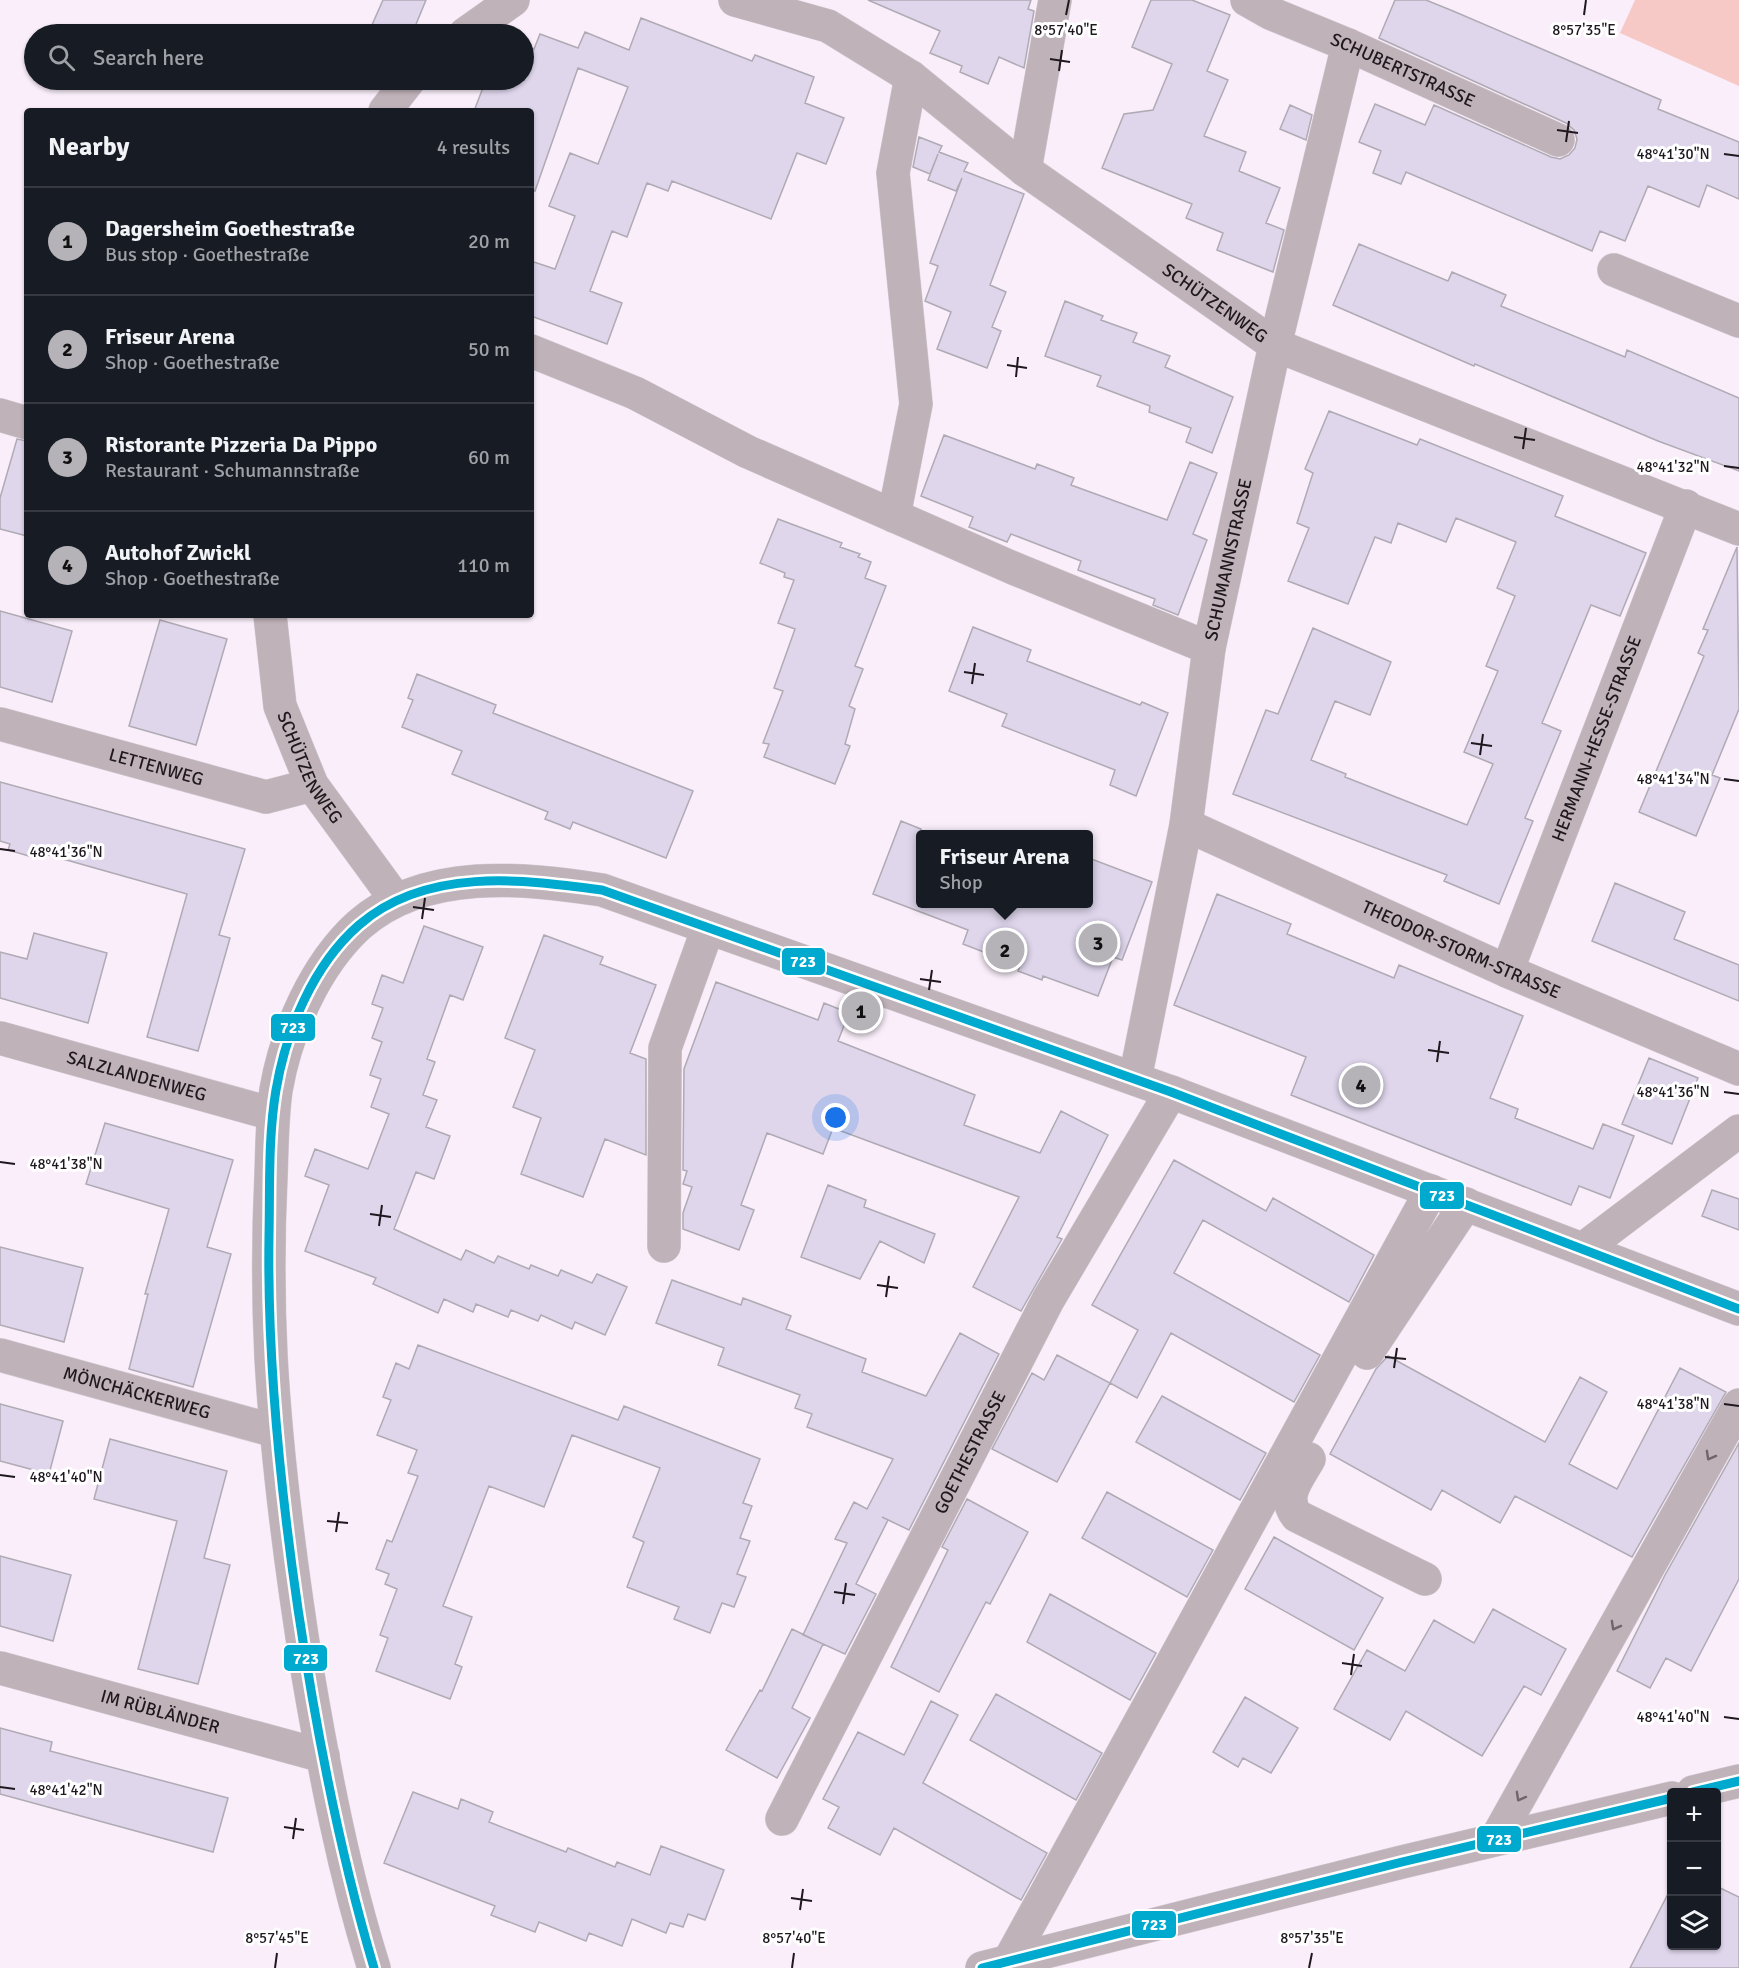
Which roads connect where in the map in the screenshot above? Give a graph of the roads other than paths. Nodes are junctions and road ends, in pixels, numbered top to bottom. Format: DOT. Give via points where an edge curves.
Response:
graph roads {
  1 [pos="513,0"];
  2 [pos="735,0"];
  3 [pos="1055,0"];
  4 [pos="1247,0"];
  5 [pos="479,24"];
  6 [pos="1348,45"];
  7 [pos="910,77"];
  8 [pos="401,90"];
  9 [pos="387,108"];
  10 [pos="1558,140"];
  11 [pos="1025,170"];
  12 [pos="1614,270"];
  13 [pos="1739,321"];
  14 [pos="1275,345"];
  15 [pos="534,352"];
  16 [pos="0,415"];
  17 [pos="24,422"];
  18 [pos="1686,506"];
  19 [pos="894,516"];
  20 [pos="1739,529"];
  21 [pos="270,618"];
  22 [pos="1209,648"];
  23 [pos="0,724"];
  24 [pos="312,785"];
  25 [pos="1185,825"];
  26 [pos="396,900"];
  27 [pos="708,928"];
  28 [pos="1507,971"];
  29 [pos="0,1038"];
  30 [pos="1739,1069"];
  31 [pos="1135,1079"];
  32 [pos="1171,1092"];
  33 [pos="273,1114"];
  34 [pos="1739,1131"];
  35 [pos="1431,1191"];
  36 [pos="1466,1204"];
  37 [pos="664,1246"];
  38 [pos="1583,1249"];
  39 [pos="1739,1309"];
  40 [pos="0,1356"];
  41 [pos="1739,1405"];
  42 [pos="275,1431"];
  43 [pos="1425,1579"];
  44 [pos="0,1668"];
  45 [pos="322,1756"];
  46 [pos="1739,1781"];
  47 [pos="1710,1788"];
  48 [pos="1667,1799"];
  49 [pos="782,1819"];
  50 [pos="1496,1839"];
  51 [pos="996,1964"];
  52 [pos="375,1968"];
  1 -- 5 [label="street"];
  2 -- 7 [label="street, SCHÜTZENWEG" via="828,26"];
  3 -- 11 [label="street"];
  4 -- 6 [label="street, SCHUBERTSTRASSE"];
  6 -- 10 [label="street, SCHUBERTSTRASSE"];
  6 -- 14 [label="street, SCHUMANNSTRASSE"];
  7 -- 11 [label="street, SCHÜTZENWEG"];
  7 -- 19 [label="street" via="893,173 916,404"];
  8 -- 9 [label="street"];
  11 -- 14 [label="street, SCHÜTZENWEG"];
  12 -- 13 [label="street"];
  14 -- 18 [label="street, SCHÜTZENWEG"];
  14 -- 22 [label="street, SCHUMANNSTRASSE"];
  15 -- 19 [label="street" via="635,393 748,452"];
  16 -- 17 [label="street"];
  18 -- 20 [label="street, SCHÜTZENWEG"];
  18 -- 28 [label="street, HERMANN-HESSE-STRASSE"];
  19 -- 22 [label="street"];
  21 -- 24 [label="street, SCHÜTZENWEG" via="280,706"];
  22 -- 25 [label="street, SCHUMANNSTRASSE"];
  23 -- 24 [label="street, LETTENWEG" via="266,797"];
  24 -- 26 [label="street, SCHÜTZENWEG"];
  25 -- 28 [label="street, THEODOR-STORM-STRASSE"];
  25 -- 31 [label="street, SCHUMANNSTRASSE"];
  26 -- 27 [label="street" via="445,886 487,880 542,881 602,890"];
  26 -- 33 [label="street" via="360,924 333,953 306,999 286,1050"];
  27 -- 31 [label="street"];
  27 -- 37 [label="street" via="664,1048"];
  28 -- 30 [label="street, THEODOR-STORM-STRASSE"];
  29 -- 33 [label="street, SALZLANDENWEG"];
  31 -- 32 [label="street"];
  32 -- 35 [label="street"];
  32 -- 49 [label="street, GOETHESTRASSE" via="1048,1300"];
  33 -- 42 [label="street" via="267,1278"];
  34 -- 38 [label="street"];
  35 -- 36 [label="street"];
  35 -- 51 [label="street"];
  36 -- 38 [label="street"];
  36 -- 43 [label="street" via="1378,1332 1289,1495 1291,1509 1297,1516"];
  38 -- 39 [label="street"];
  40 -- 42 [label="street, MÖNCHÄCKERWEG"];
  41 -- 50 [label="street, one-way"];
  42 -- 45 [label="street" via="289,1555"];
  44 -- 45 [label="street, IM RÜBLÄNDER"];
  45 -- 52 [label="street" via="354,1906"];
  46 -- 47 [label="street"];
  48 -- 50 [label="street"];
  50 -- 51 [label="street"];
}
